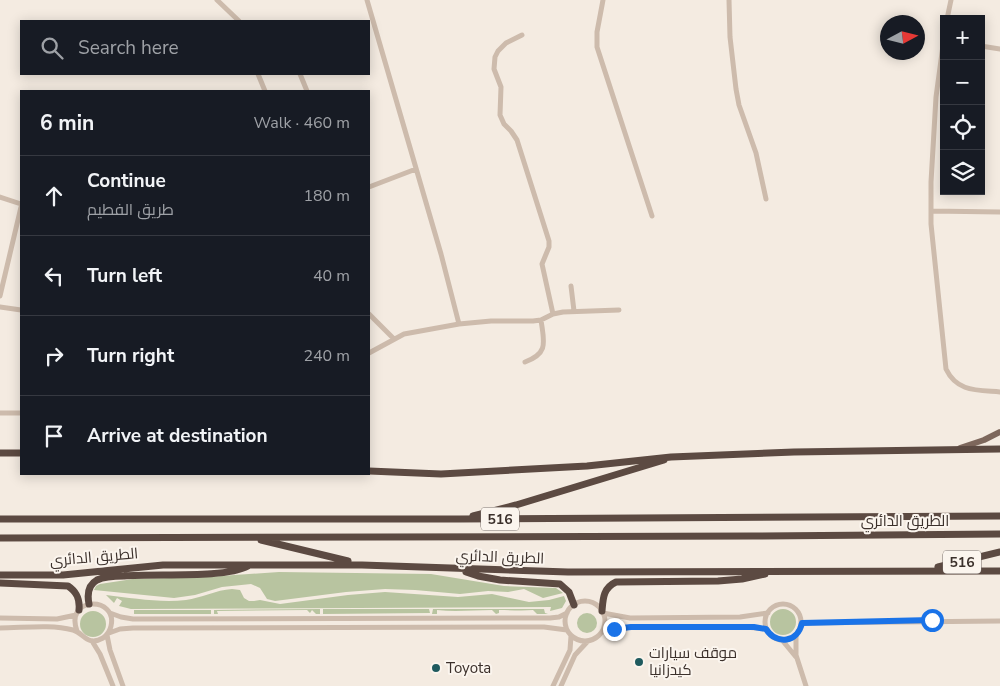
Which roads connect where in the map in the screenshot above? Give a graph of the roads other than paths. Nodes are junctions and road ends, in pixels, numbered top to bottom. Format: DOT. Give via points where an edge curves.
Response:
graph roads {
  1 [pos="217,0"];
  2 [pos="367,0"];
  3 [pos="603,0"];
  4 [pos="729,0"];
  5 [pos="951,0"];
  6 [pos="948,15"];
  7 [pos="238,20"];
  8 [pos="522,35"];
  9 [pos="985,47"];
  10 [pos="1000,49"];
  11 [pos="941,60"];
  12 [pos="258,75"];
  13 [pos="300,75"];
  14 [pos="264,90"];
  15 [pos="306,90"];
  16 [pos="416,169"];
  17 [pos="370,186"];
  18 [pos="0,197"];
  19 [pos="766,199"];
  20 [pos="20,206"];
  21 [pos="20,210"];
  22 [pos="931,211"];
  23 [pos="1000,212"];
  24 [pos="652,216"];
  25 [pos="570,286"];
  26 [pos="0,296"];
  27 [pos="0,307"];
  28 [pos="20,310"];
  29 [pos="619,310"];
  30 [pos="574,311"];
  31 [pos="552,314"];
  32 [pos="370,315"];
  33 [pos="541,320"];
  34 [pos="459,324"];
  35 [pos="393,338"];
  36 [pos="370,352"];
  37 [pos="525,362"];
  38 [pos="1000,392"];
  39 [pos="0,413"];
  40 [pos="20,414"];
  41 [pos="1000,432"];
  42 [pos="958,449"];
  43 [pos="1000,450"];
  44 [pos="0,453"];
  45 [pos="20,453"];
  46 [pos="671,457"];
  47 [pos="370,471"];
  48 [pos="1000,516"];
  49 [pos="0,519"];
  50 [pos="459,519"];
  51 [pos="1000,534"];
  52 [pos="0,538"];
  53 [pos="251,538"];
  54 [pos="1000,552"];
  55 [pos="250,565"];
  56 [pos="362,565"];
  57 [pos="458,569"];
  58 [pos="923,570"];
  59 [pos="775,571"];
  60 [pos="1000,572"];
  61 [pos="0,575"];
  62 [pos="0,583"];
  63 [pos="89,604"];
  64 [pos="574,605"];
  65 [pos="77,612"];
  66 [pos="602,612"];
  67 [pos="768,612"];
  68 [pos="110,613"];
  69 [pos="567,613"];
  70 [pos="0,618"];
  71 [pos="1000,621"];
  72 [pos="802,623"];
  73 [pos="0,628"];
  74 [pos="766,629"];
  75 [pos="567,630"];
  76 [pos="77,631"];
  77 [pos="602,632"];
  78 [pos="108,634"];
  79 [pos="796,635"];
  80 [pos="571,636"];
  81 [pos="782,640"];
  82 [pos="92,641"];
  83 [pos="588,641"];
  84 [pos="797,660"];
  85 [pos="113,686"];
  86 [pos="123,686"];
  87 [pos="553,686"];
  88 [pos="561,686"];
  89 [pos="806,686"];
  1 -- 7 [label="street"];
  2 -- 16 [label="street"];
  3 -- 24 [label="street" via="597,47"];
  4 -- 19 [label="street" via="730,46 736,89"];
  5 -- 6 [label="street"];
  8 -- 31 [label="street" via="498,51 494,69 501,87 501,119 517,140 550,241 542,264"];
  9 -- 10 [label="street"];
  11 -- 22 [label="street" via="933,125"];
  12 -- 14 [label="street"];
  13 -- 15 [label="street"];
  16 -- 17 [label="street"];
  16 -- 34 [label="street"];
  18 -- 20 [label="street"];
  21 -- 26 [label="street"];
  22 -- 23 [label="street"];
  22 -- 38 [label="street" via="946,370 950,378 965,388"];
  25 -- 30 [label="street"];
  27 -- 28 [label="street"];
  29 -- 30 [label="street"];
  30 -- 31 [label="street"];
  31 -- 33 [label="street"];
  32 -- 35 [label="street"];
  33 -- 34 [label="street"];
  33 -- 37 [label="street" via="543,349 538,357"];
  34 -- 35 [label="street"];
  35 -- 36 [label="street"];
  39 -- 40 [label="street"];
  41 -- 42 [label="main road"];
  42 -- 43 [label="highway, 516"];
  42 -- 46 [label="highway, 516"];
  44 -- 45 [label="highway"];
  46 -- 47 [label="highway, 516" via="495,471 426,474"];
  46 -- 50 [label="highway, 516" via="516,505"];
  48 -- 50 [label="highway, الطريق الدائري / 516"];
  49 -- 50 [label="highway, الطريق الدائري / 516"];
  51 -- 53 [label="highway, الطريق الدائري / 516"];
  52 -- 53 [label="highway, الطريق الدائري / 516"];
  53 -- 56 [label="highway, 516"];
  54 -- 58 [label="highway, 516"];
  55 -- 56 [label="highway, الطريق الدائري / 516"];
  55 -- 61 [label="highway, الطريق الدائري / 516" via="148,566 63,575"];
  55 -- 63 [label="highway" via="236,570 101,579 90,588"];
  56 -- 57 [label="highway, الطريق الدائري / 516"];
  57 -- 59 [label="highway, الطريق الدائري / 516"];
  57 -- 64 [label="highway" via="489,578 560,584 569,592"];
  58 -- 59 [label="highway, الطريق الدائري / 516"];
  58 -- 60 [label="highway, الطريق الدائري / 516"];
  59 -- 66 [label="highway" via="730,580 616,582 605,592"];
  62 -- 65 [label="highway" via="68,586 78,597"];
  63 -- 65 [label="street"];
  63 -- 68 [label="street" via="103,606"];
  64 -- 66 [label="street" via="589,602"];
  64 -- 69 [label="street"];
  65 -- 70 [label="street" via="57,619"];
  65 -- 76 [label="street"];
  66 -- 67 [label="street" via="630,618 745,616"];
  66 -- 77 [label="street" via="605,620"];
  67 -- 72 [label="street" via="778,604 792,606 798,610"];
  67 -- 74 [label="street"];
  68 -- 69 [label="street" via="133,619 550,618"];
  68 -- 78 [label="street" via="112,623"];
  69 -- 75 [label="street"];
  71 -- 72 [label="street"];
  72 -- 79 [label="street"];
  73 -- 76 [label="street"];
  74 -- 77 [label="street" via="631,627"];
  74 -- 81 [label="street" via="773,637"];
  75 -- 78 [label="street" via="550,627 132,628"];
  75 -- 80 [label="street"];
  76 -- 82 [label="street"];
  77 -- 83 [label="street"];
  78 -- 82 [label="street"];
  78 -- 86 [label="street" via="110,650"];
  79 -- 81 [label="street"];
  79 -- 84 [label="street"];
  80 -- 83 [label="street"];
  80 -- 87 [label="street" via="570,650"];
  81 -- 84 [label="street"];
  82 -- 85 [label="street"];
  83 -- 88 [label="street" via="575,655"];
  84 -- 89 [label="street"];
}
